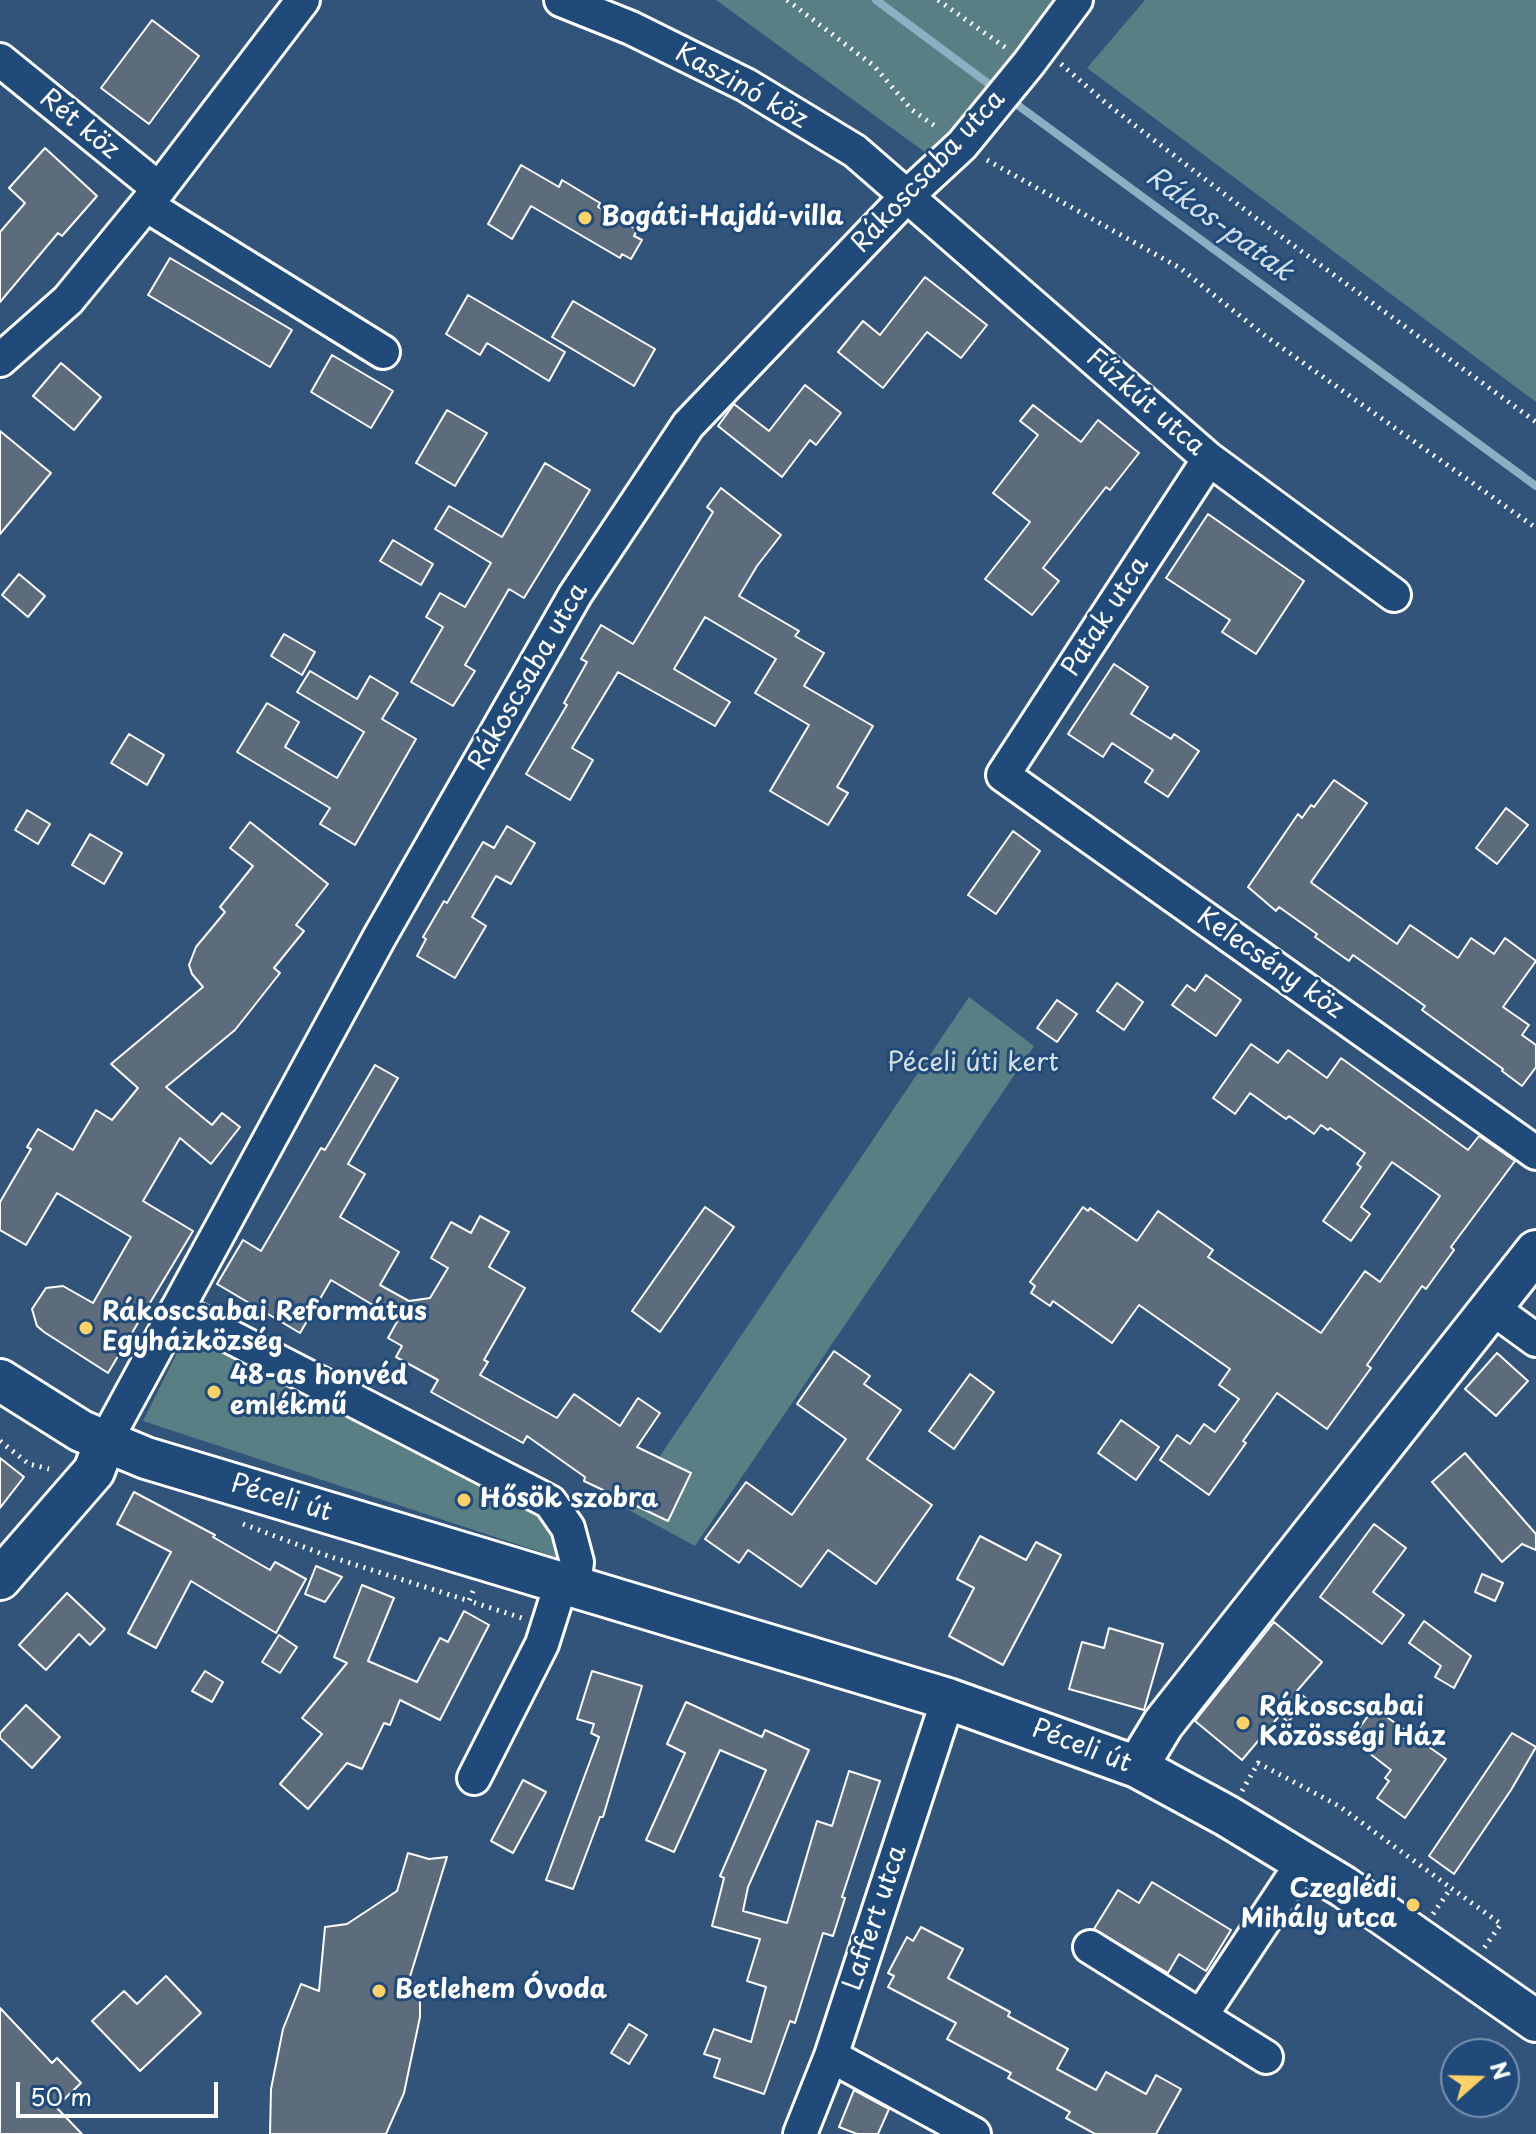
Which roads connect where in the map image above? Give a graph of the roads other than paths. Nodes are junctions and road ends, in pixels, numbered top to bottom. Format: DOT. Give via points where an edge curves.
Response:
graph roads {
  1 [pos="303,0"];
  2 [pos="561,0"];
  3 [pos="1076,0"];
  4 [pos="0,60"];
  5 [pos="908,195"];
  6 [pos="152,197"];
  7 [pos="383,352"];
  8 [pos="0,360"];
  9 [pos="1209,459"];
  10 [pos="1394,595"];
  11 [pos="1003,775"];
  12 [pos="1536,1153"];
  13 [pos="1536,1251"];
  14 [pos="1492,1308"];
  15 [pos="177,1309"];
  16 [pos="1536,1340"];
  17 [pos="0,1380"];
  18 [pos="105,1442"];
  19 [pos="0,1579"];
  20 [pos="567,1586"];
  21 [pos="948,1699"];
  22 [pos="1137,1767"];
  23 [pos="474,1778"];
  24 [pos="1303,1862"];
  25 [pos="1090,1947"];
  26 [pos="1201,2016"];
  27 [pos="1536,2021"];
  28 [pos="831,2056"];
  29 [pos="1266,2057"];
  30 [pos="800,2134"];
  31 [pos="974,2134"];
  1 -- 6 [label="street"];
  2 -- 5 [label="street, Kaszinó köz" via="746,85 855,151"];
  3 -- 5 [label="street, Rákoscsaba utca" via="969,136"];
  4 -- 6 [label="street, Rét köz"];
  5 -- 9 [label="street, Fűzkút utca"];
  5 -- 15 [label="street, Rákoscsaba utca" via="688,425 575,595 379,938"];
  6 -- 7 [label="street"];
  6 -- 8 [label="street" via="68,300"];
  9 -- 10 [label="street, Fűzkút utca"];
  9 -- 11 [label="street, Patak utca"];
  11 -- 12 [label="street, Kelecsény köz"];
  13 -- 14 [label="main road"];
  14 -- 16 [label="street"];
  14 -- 22 [label="main road" via="1163,1724"];
  15 -- 18 [label="street, Rákoscsaba utca"];
  15 -- 20 [label="street" via="550,1502 568,1528 577,1562"];
  17 -- 18 [label="main road, Péceli út"];
  18 -- 19 [label="main road" via="94,1471"];
  18 -- 20 [label="main road, Péceli út"];
  20 -- 21 [label="main road, Péceli út"];
  20 -- 23 [label="street"];
  21 -- 22 [label="main road, Péceli út"];
  21 -- 28 [label="street, Laffert utca"];
  22 -- 24 [label="main road, Péceli út"];
  24 -- 26 [label="street"];
  24 -- 27 [label="main road, Péceli út"];
  25 -- 26 [label="street"];
  26 -- 29 [label="street"];
  28 -- 30 [label="street, Laffert utca"];
  28 -- 31 [label="street"];
}
